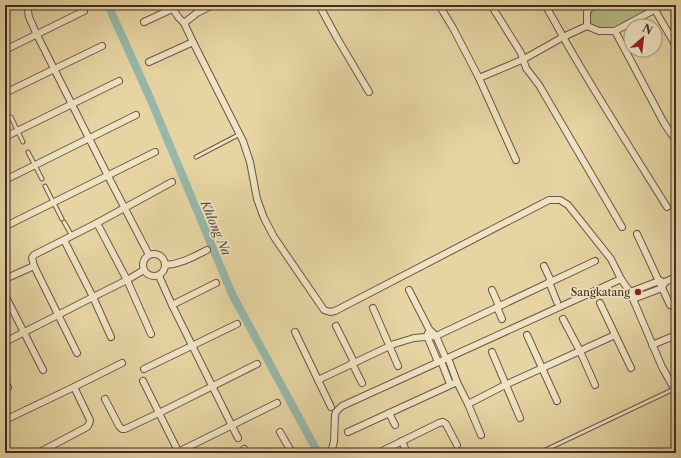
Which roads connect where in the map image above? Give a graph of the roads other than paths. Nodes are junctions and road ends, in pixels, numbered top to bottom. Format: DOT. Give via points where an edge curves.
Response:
graph roads {
  1 [pos="27,5"];
  2 [pos="214,5"];
  3 [pos="319,5"];
  4 [pos="439,5"];
  5 [pos="491,5"];
  6 [pos="545,5"];
  7 [pos="592,5"];
  8 [pos="663,5"];
  9 [pos="171,7"];
  10 [pos="655,10"];
  11 [pos="84,11"];
  12 [pos="144,22"];
  13 [pos="184,23"];
  14 [pos="587,26"];
  15 [pos="615,31"];
  16 [pos="37,35"];
  17 [pos="563,37"];
  18 [pos="192,42"];
  19 [pos="102,46"];
  20 [pos="676,46"];
  21 [pos="5,50"];
  22 [pos="524,59"];
  23 [pos="149,62"];
  24 [pos="54,69"];
  25 [pos="479,78"];
  26 [pos="119,81"];
  27 [pos="370,92"];
  28 [pos="5,94"];
  29 [pos="72,104"];
  30 [pos="136,115"];
  31 [pos="11,117"];
  32 [pos="17,131"];
  33 [pos="240,134"];
  34 [pos="5,137"];
  35 [pos="89,138"];
  36 [pos="676,141"];
  37 [pos="23,142"];
  38 [pos="28,152"];
  39 [pos="155,152"];
  40 [pos="196,157"];
  41 [pos="516,160"];
  42 [pos="35,165"];
  43 [pos="108,176"];
  44 [pos="42,179"];
  45 [pos="5,180"];
  46 [pos="172,182"];
  47 [pos="45,186"];
  48 [pos="54,203"];
  49 [pos="667,207"];
  50 [pos="124,208"];
  51 [pos="97,223"];
  52 [pos="10,224"];
  53 [pos="622,227"];
  54 [pos="637,234"];
  55 [pos="72,236"];
  56 [pos="64,240"];
  57 [pos="207,250"];
  58 [pos="149,255"];
  59 [pos="595,261"];
  60 [pos="165,265"];
  61 [pos="34,266"];
  62 [pos="544,266"];
  63 [pos="144,270"];
  64 [pos="159,276"];
  65 [pos="676,277"];
  66 [pos="5,279"];
  67 [pos="621,279"];
  68 [pos="127,280"];
  69 [pos="550,282"];
  70 [pos="216,283"];
  71 [pos="662,284"];
  72 [pos="409,290"];
  73 [pos="492,290"];
  74 [pos="630,292"];
  75 [pos="5,295"];
  76 [pos="93,297"];
  77 [pos="633,299"];
  78 [pos="557,302"];
  79 [pos="600,303"];
  80 [pos="172,305"];
  81 [pos="670,305"];
  82 [pos="498,306"];
  83 [pos="373,308"];
  84 [pos="58,315"];
  85 [pos="502,319"];
  86 [pos="563,320"];
  87 [pos="237,324"];
  88 [pos="336,326"];
  89 [pos="429,329"];
  90 [pos="295,332"];
  91 [pos="23,333"];
  92 [pos="151,334"];
  93 [pos="615,334"];
  94 [pos="527,335"];
  95 [pos="676,335"];
  96 [pos="427,336"];
  97 [pos="436,336"];
  98 [pos="111,337"];
  99 [pos="5,342"];
  100 [pos="193,345"];
  101 [pos="652,345"];
  102 [pos="390,346"];
  103 [pos="580,351"];
  104 [pos="492,352"];
  105 [pos="77,353"];
  106 [pos="443,360"];
  107 [pos="122,363"];
  108 [pos="353,363"];
  109 [pos="257,364"];
  110 [pos="398,366"];
  111 [pos="542,368"];
  112 [pos="631,368"];
  113 [pos="144,369"];
  114 [pos="43,370"];
  115 [pos="318,380"];
  116 [pos="143,381"];
  117 [pos="457,382"];
  118 [pos="362,383"];
  119 [pos="450,384"];
  120 [pos="505,385"];
  121 [pos="595,385"];
  122 [pos="213,386"];
  123 [pos="74,387"];
  124 [pos="675,390"];
  125 [pos="105,399"];
  126 [pos="557,401"];
  127 [pos="277,403"];
  128 [pos="468,404"];
  129 [pos="331,407"];
  130 [pos="159,413"];
  131 [pos="389,413"];
  132 [pos="520,418"];
  133 [pos="5,420"];
  134 [pos="233,425"];
  135 [pos="395,425"];
  136 [pos="280,432"];
  137 [pos="348,432"];
  138 [pos="481,435"];
  139 [pos="238,438"];
  140 [pos="402,441"];
  141 [pos="457,445"];
  142 [pos="38,453"];
  143 [pos="178,453"];
  144 [pos="292,453"];
  145 [pos="331,453"];
  146 [pos="378,453"];
  147 [pos="407,453"];
  148 [pos="539,453"];
  1 -- 16 [label="street"];
  2 -- 13 [label="street"];
  3 -- 27 [label="street"];
  4 -- 25 [label="street"];
  5 -- 22 [label="street"];
  6 -- 17 [label="street"];
  7 -- 14 [label="street" via="588,12"];
  8 -- 10 [label="street"];
  9 -- 12 [label="street"];
  9 -- 13 [label="street"];
  10 -- 15 [label="street"];
  10 -- 20 [label="street"];
  11 -- 16 [label="street"];
  13 -- 18 [label="street"];
  14 -- 15 [label="street" via="599,31"];
  14 -- 17 [label="street"];
  15 -- 36 [label="street"];
  16 -- 21 [label="street"];
  16 -- 24 [label="street"];
  17 -- 22 [label="street"];
  17 -- 49 [label="street"];
  18 -- 23 [label="street"];
  18 -- 33 [label="street"];
  19 -- 24 [label="street"];
  22 -- 25 [label="street"];
  22 -- 53 [label="street" via="526,68"];
  24 -- 28 [label="street"];
  24 -- 29 [label="street"];
  25 -- 41 [label="street"];
  26 -- 29 [label="street"];
  29 -- 32 [label="street"];
  29 -- 35 [label="street"];
  30 -- 35 [label="street"];
  31 -- 32 [label="lane"];
  32 -- 34 [label="street"];
  32 -- 37 [label="lane"];
  33 -- 40 [label="lane"];
  33 -- 67 [label="street" via="264,218 274,237 324,310 335,311 549,200 560,200 568,205 611,260"];
  35 -- 42 [label="street"];
  35 -- 43 [label="street"];
  38 -- 42 [label="lane"];
  39 -- 43 [label="street"];
  42 -- 44 [label="lane"];
  42 -- 45 [label="street"];
  43 -- 48 [label="street"];
  43 -- 50 [label="street"];
  46 -- 50 [label="street"];
  47 -- 48 [label="lane"];
  48 -- 52 [label="street"];
  48 -- 55 [label="lane"];
  50 -- 51 [label="street"];
  50 -- 58 [label="street"];
  51 -- 55 [label="street"];
  51 -- 68 [label="street"];
  54 -- 71 [label="street"];
  55 -- 56 [label="street"];
  56 -- 61 [label="street" via="33,256 31,260"];
  56 -- 76 [label="street"];
  57 -- 60 [label="street" via="181,262"];
  58 -- 60 [label="street" via="158,255 164,260"];
  58 -- 63 [label="street" via="143,262"];
  59 -- 69 [label="street"];
  60 -- 64 [label="street"];
  61 -- 66 [label="street"];
  61 -- 84 [label="street"];
  62 -- 69 [label="street"];
  63 -- 64 [label="street" via="150,276"];
  63 -- 68 [label="street"];
  64 -- 80 [label="street"];
  65 -- 71 [label="street"];
  67 -- 74 [label="street"];
  67 -- 106 [label="street"];
  68 -- 76 [label="street"];
  68 -- 92 [label="street"];
  69 -- 78 [label="street"];
  69 -- 82 [label="street"];
  70 -- 80 [label="street"];
  71 -- 74 [label="street"];
  71 -- 77 [label="street"];
  71 -- 81 [label="street"];
  72 -- 89 [label="street"];
  73 -- 82 [label="street"];
  74 -- 77 [label="street"];
  75 -- 91 [label="street"];
  76 -- 84 [label="street"];
  76 -- 98 [label="street"];
  77 -- 101 [label="street"];
  79 -- 93 [label="street"];
  80 -- 100 [label="street"];
  82 -- 85 [label="street"];
  82 -- 97 [label="street"];
  83 -- 102 [label="street"];
  84 -- 91 [label="street"];
  84 -- 105 [label="street"];
  86 -- 103 [label="street"];
  87 -- 100 [label="street"];
  88 -- 108 [label="street"];
  89 -- 96 [label="street"];
  89 -- 97 [label="street"];
  90 -- 115 [label="street"];
  91 -- 99 [label="street"];
  91 -- 114 [label="street"];
  93 -- 103 [label="street"];
  93 -- 112 [label="street"];
  94 -- 111 [label="street"];
  95 -- 101 [label="street"];
  96 -- 97 [label="street"];
  96 -- 102 [label="street"];
  96 -- 106 [label="street"];
  97 -- 106 [label="street"];
  100 -- 113 [label="street"];
  100 -- 122 [label="street"];
  101 -- 124 [label="street"];
  102 -- 108 [label="street"];
  102 -- 110 [label="street"];
  103 -- 111 [label="street"];
  103 -- 121 [label="street"];
  104 -- 120 [label="street"];
  106 -- 117 [label="street"];
  106 -- 119 [label="street"];
  106 -- 145 [label="street" via="342,406 335,415"];
  107 -- 123 [label="street"];
  108 -- 115 [label="street"];
  108 -- 118 [label="street"];
  109 -- 122 [label="street"];
  111 -- 120 [label="street"];
  111 -- 126 [label="street"];
  115 -- 129 [label="street"];
  116 -- 130 [label="street"];
  117 -- 119 [label="street"];
  117 -- 128 [label="street"];
  119 -- 131 [label="street"];
  120 -- 128 [label="street"];
  120 -- 132 [label="street"];
  122 -- 130 [label="street"];
  122 -- 134 [label="street"];
  123 -- 133 [label="street"];
  123 -- 142 [label="street" via="90,424"];
  124 -- 148 [label="lane"];
  125 -- 130 [label="street" via="122,429"];
  127 -- 134 [label="street"];
  128 -- 138 [label="street"];
  130 -- 143 [label="street"];
  131 -- 135 [label="street"];
  131 -- 137 [label="street"];
  134 -- 139 [label="street"];
  134 -- 143 [label="street"];
  136 -- 144 [label="street"];
  140 -- 141 [label="street" via="443,422"];
  140 -- 146 [label="street"];
  140 -- 147 [label="street"];
}
